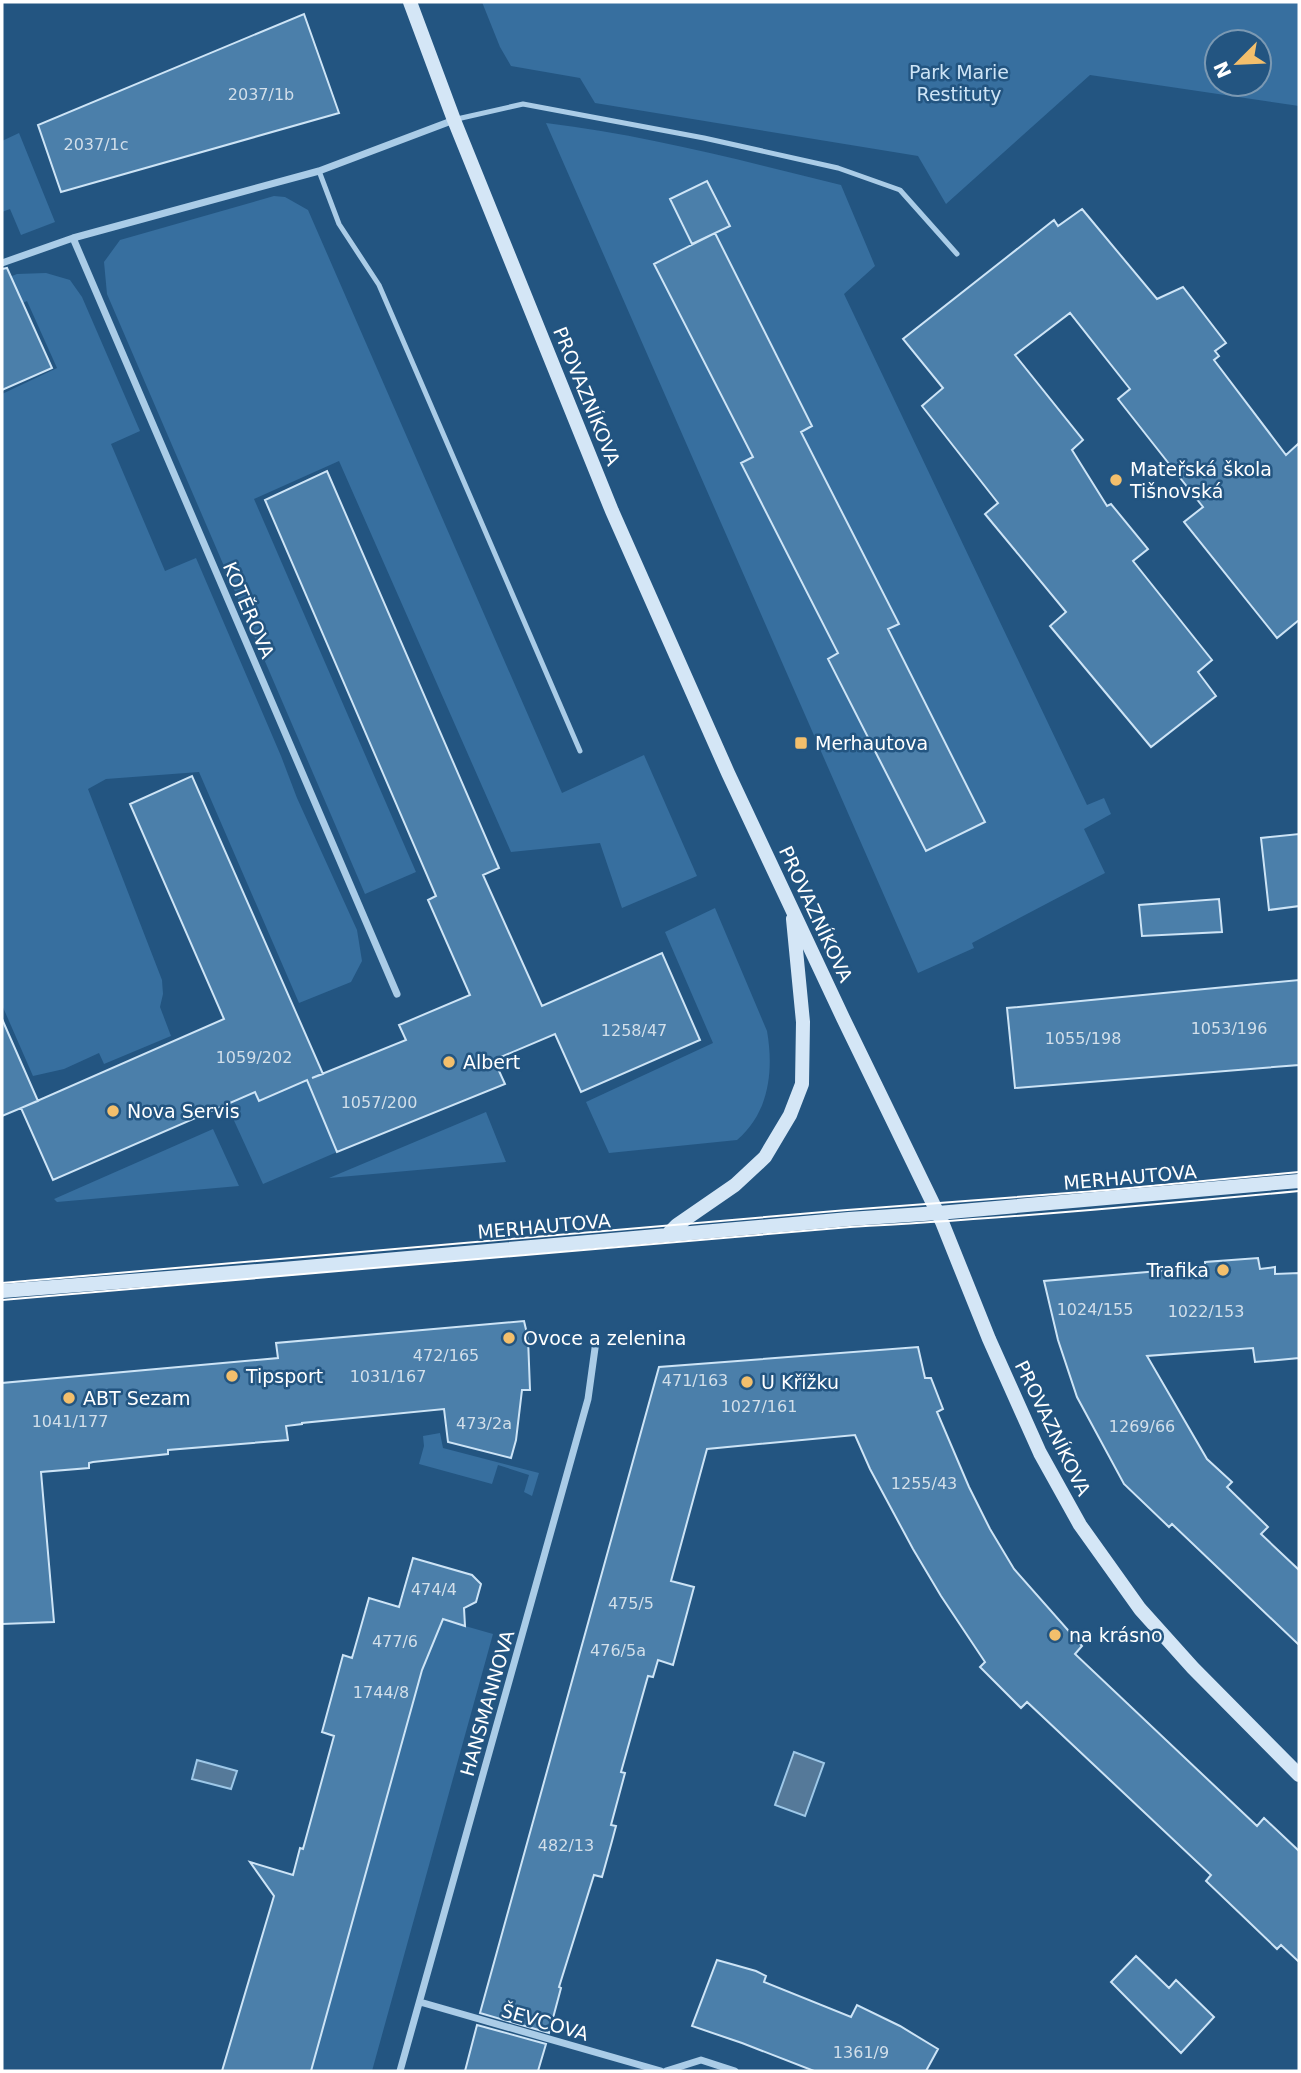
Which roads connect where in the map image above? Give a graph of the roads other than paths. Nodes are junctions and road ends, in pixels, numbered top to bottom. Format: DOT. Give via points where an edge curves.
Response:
graph roads {
  1 [pos="410,2"];
  2 [pos="453,120"];
  3 [pos="319,171"];
  4 [pos="73,238"];
  5 [pos="957,254"];
  6 [pos="2,263"];
  7 [pos="580,751"];
  8 [pos="792,907"];
  9 [pos="397,994"];
  10 [pos="1299,1181"];
  11 [pos="938,1213"];
  12 [pos="668,1234"];
  13 [pos="2,1291"];
  14 [pos="596,1341"];
  15 [pos="1299,1775"];
  16 [pos="420,2002"];
  17 [pos="400,2071"];
  18 [pos="663,2071"];
  19 [pos="735,2071"];
  1 -- 2 [label="main road, PROVAZNÍKOVA"];
  2 -- 3 [label="street"];
  2 -- 5 [label="lane" via="523,104 838,168 900,190"];
  2 -- 8 [label="main road, PROVAZNÍKOVA" via="612,511"];
  3 -- 4 [label="street"];
  3 -- 7 [label="lane" via="339,224 379,285"];
  4 -- 6 [label="street"];
  4 -- 9 [label="street, KOTĚROVA"];
  8 -- 11 [label="main road, PROVAZNÍKOVA"];
  8 -- 12 [label="main road" via="803,1022 802,1084 765,1157"];
  10 -- 11 [label="main road, MERHAUTOVA"];
  11 -- 12 [label="main road, MERHAUTOVA"];
  11 -- 15 [label="main road, PROVAZNÍKOVA" via="1040,1453 1080,1525 1140,1609"];
  12 -- 13 [label="main road, MERHAUTOVA"];
  14 -- 16 [label="street, HANSMANNOVA" via="588,1399"];
  16 -- 17 [label="street, HANSMANNOVA"];
  16 -- 18 [label="street, ŠEVCOVA"];
  18 -- 19 [label="street, ŠEVCOVA" via="701,2060"];
}
